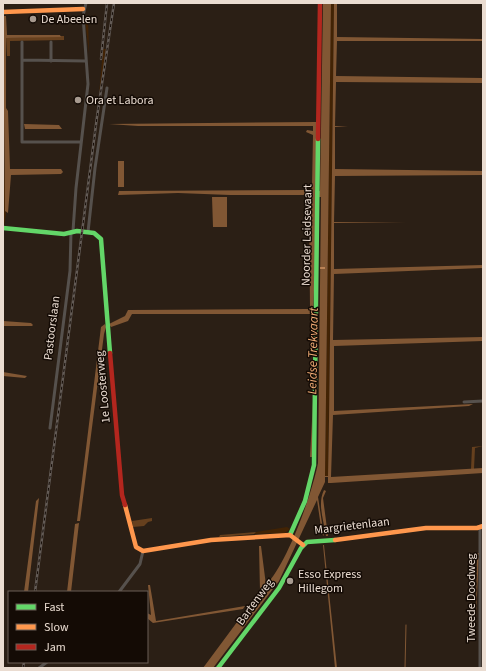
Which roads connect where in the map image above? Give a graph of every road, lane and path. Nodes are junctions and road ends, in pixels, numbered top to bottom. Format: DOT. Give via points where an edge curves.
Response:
graph roads {
  1 [pos="86,3"];
  2 [pos="320,3"];
  3 [pos="83,9"];
  4 [pos="3,12"];
  5 [pos="22,42"];
  6 [pos="51,42"];
  7 [pos="23,60"];
  8 [pos="51,61"];
  9 [pos="86,61"];
  10 [pos="107,88"];
  11 [pos="81,142"];
  12 [pos="3,228"];
  13 [pos="72,231"];
  14 [pos="88,232"];
  15 [pos="483,401"];
  16 [pos="464,402"];
  17 [pos="50,428"];
  18 [pos="481,527"];
  19 [pos="291,535"];
  20 [pos="303,545"];
  21 [pos="143,551"];
  22 [pos="120,591"];
  23 [pos="218,668"];
  24 [pos="480,668"];
  1 -- 3 [label="street"];
  2 -- 19 [label="street, Noorder Leidsevaart" via="314,465 302,511"];
  3 -- 4 [label="street"];
  3 -- 9 [label="street"];
  5 -- 7 [label="street"];
  6 -- 8 [label="street"];
  7 -- 8 [label="street"];
  7 -- 11 [label="street" via="22,142"];
  8 -- 9 [label="street"];
  9 -- 11 [label="street" via="88,84"];
  10 -- 14 [label="street"];
  11 -- 13 [label="street"];
  12 -- 13 [label="street" via="56,233"];
  13 -- 14 [label="street"];
  13 -- 17 [label="street, Pastoorslaan" via="70,270"];
  14 -- 21 [label="street, 1e Loosterweg" via="97,234 101,239 122,495 136,547"];
  15 -- 16 [label="street"];
  18 -- 20 [label="street, Margrietenlaan" via="412,529 363,537 310,541"];
  18 -- 24 [label="street, Tweede Doodweg"];
  19 -- 20 [label="street, Margrietenlaan"];
  19 -- 21 [label="street" via="211,540"];
  20 -- 23 [label="street, Bartenweg" via="279,588"];
  21 -- 22 [label="street" via="140,564"];
}
